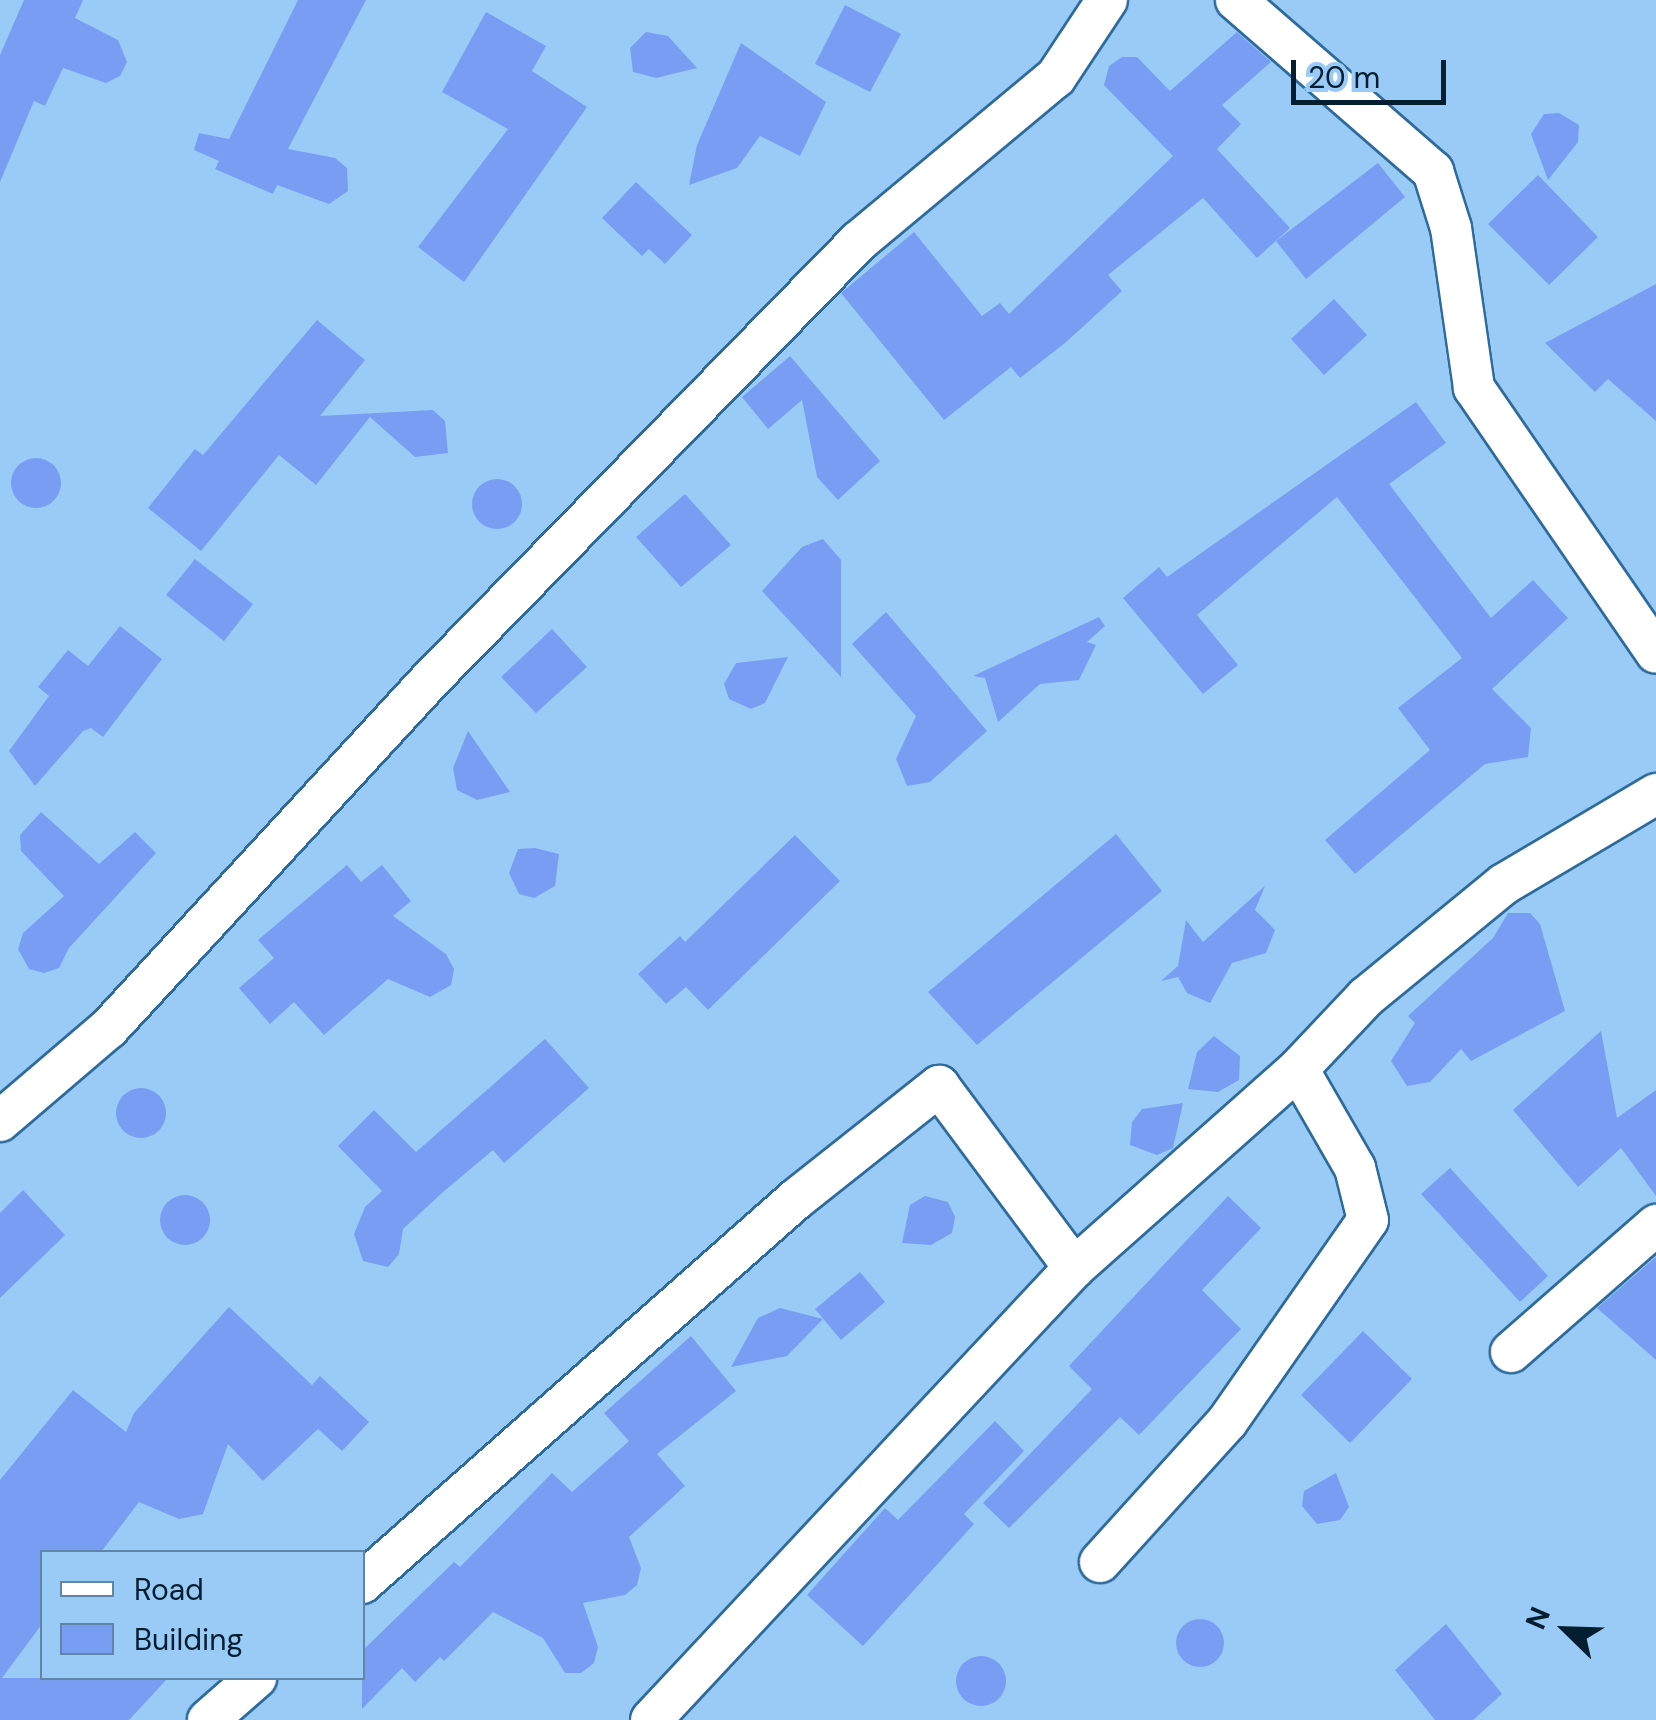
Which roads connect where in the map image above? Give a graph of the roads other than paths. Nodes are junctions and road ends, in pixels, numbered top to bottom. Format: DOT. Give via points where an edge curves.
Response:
graph roads {
  1 [pos="1107,0"];
  2 [pos="1236,0"];
  3 [pos="1656,653"];
  4 [pos="1656,794"];
  5 [pos="1298,1069"];
  6 [pos="0,1121"];
  7 [pos="1656,1225"];
  8 [pos="1074,1268"];
  9 [pos="1511,1352"];
  10 [pos="1100,1562"];
  11 [pos="365,1580"];
  12 [pos="254,1680"];
  13 [pos="208,1720"];
  14 [pos="650,1720"];
  1 -- 6 [label="street" via="1056,77 859,241 432,678 109,1028"];
  2 -- 3 [label="street" via="1433,171 1451,228 1474,388"];
  4 -- 5 [label="street" via="1504,884 1366,997"];
  5 -- 8 [label="street"];
  5 -- 10 [label="street" via="1355,1168 1368,1220 1227,1422"];
  7 -- 9 [label="street"];
  8 -- 11 [label="street" via="939,1086 795,1200"];
  8 -- 14 [label="street"];
  12 -- 13 [label="street"];
}
